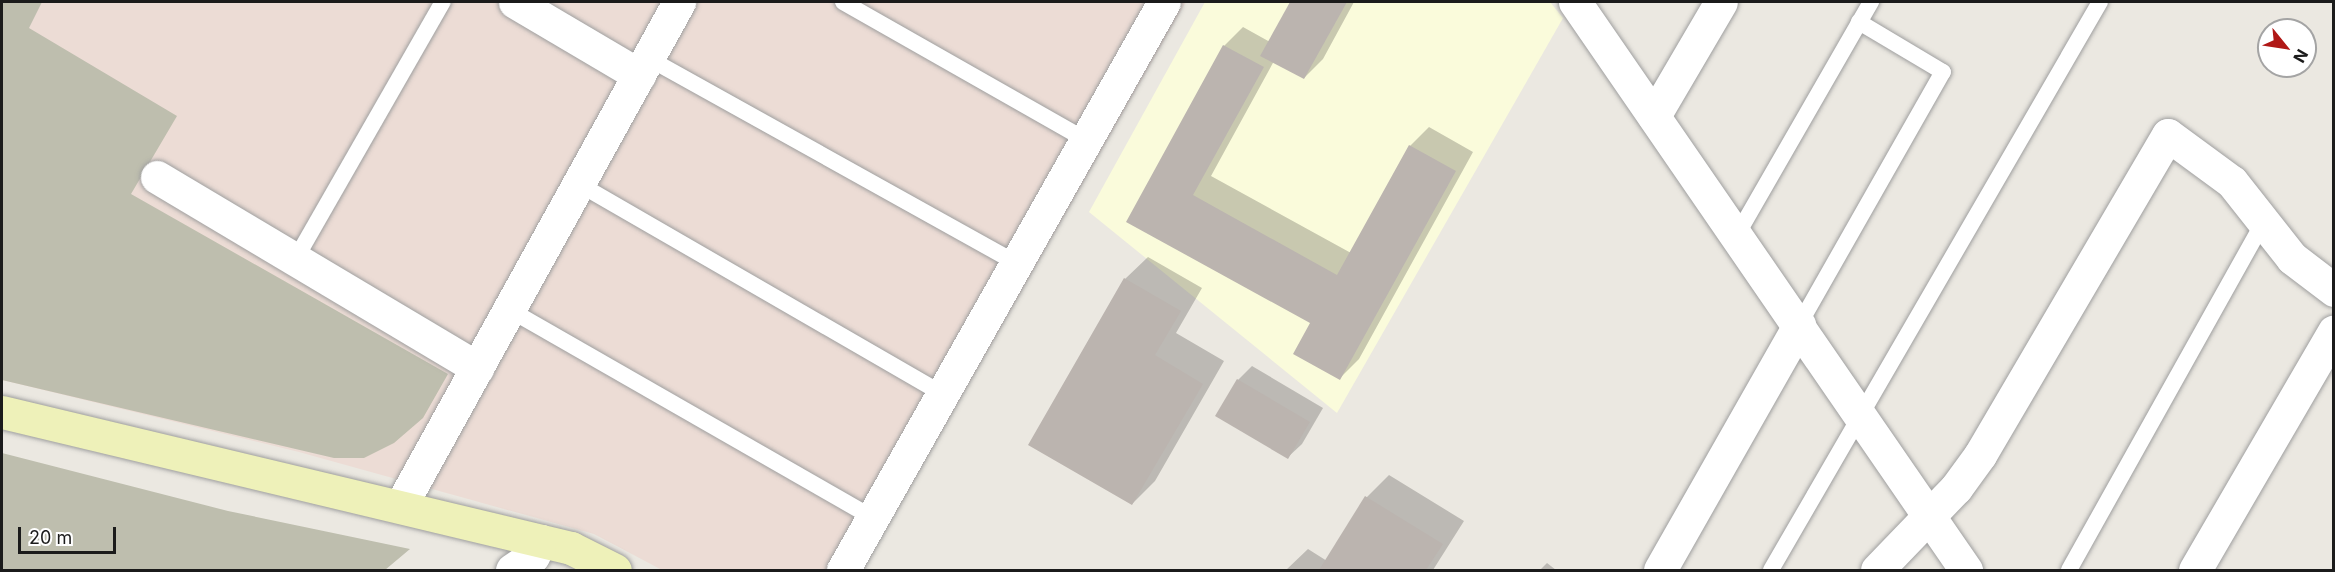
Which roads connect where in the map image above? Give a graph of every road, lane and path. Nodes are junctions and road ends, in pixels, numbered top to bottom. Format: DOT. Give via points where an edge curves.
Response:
graph roads {
  1 [pos="443,2"];
  2 [pos="515,2"];
  3 [pos="679,2"];
  4 [pos="843,2"];
  5 [pos="1576,2"];
  6 [pos="1721,2"];
  7 [pos="1871,2"];
  8 [pos="2100,2"];
  9 [pos="1159,3"];
  10 [pos="1859,22"];
  11 [pos="643,67"];
  12 [pos="1654,116"];
  13 [pos="1086,140"];
  14 [pos="157,177"];
  15 [pos="579,184"];
  16 [pos="2263,223"];
  17 [pos="1737,235"];
  18 [pos="296,260"];
  19 [pos="1017,263"];
  20 [pos="2334,290"];
  21 [pos="510,310"];
  22 [pos="1799,325"];
  23 [pos="2334,331"];
  24 [pos="477,368"];
  25 [pos="943,394"];
  26 [pos="2,412"];
  27 [pos="1861,416"];
  28 [pos="2,429"];
  29 [pos="401,505"];
  30 [pos="1930,516"];
  31 [pos="873,518"];
  32 [pos="528,556"];
  33 [pos="578,570"];
  34 [pos="615,570"];
  35 [pos="843,570"];
  36 [pos="1660,570"];
  37 [pos="1772,570"];
  38 [pos="1877,570"];
  39 [pos="1966,570"];
  40 [pos="2069,570"];
  41 [pos="2195,570"];
  1 -- 18 [label="lane"];
  2 -- 11 [label="street"];
  3 -- 11 [label="street"];
  4 -- 13 [label="lane"];
  5 -- 12 [label="street"];
  6 -- 12 [label="street"];
  7 -- 10 [label="lane"];
  8 -- 27 [label="lane"];
  9 -- 13 [label="street"];
  10 -- 17 [label="lane"];
  10 -- 22 [label="lane" via="1943,72"];
  11 -- 15 [label="street"];
  11 -- 19 [label="lane"];
  12 -- 17 [label="street"];
  13 -- 19 [label="street"];
  14 -- 18 [label="street"];
  15 -- 21 [label="street"];
  15 -- 25 [label="lane"];
  16 -- 20 [label="street" via="2292,258"];
  16 -- 30 [label="street" via="2232,182 2168,135 1980,455"];
  16 -- 40 [label="lane"];
  17 -- 22 [label="street"];
  18 -- 24 [label="street"];
  19 -- 25 [label="street"];
  21 -- 24 [label="street"];
  21 -- 31 [label="lane"];
  22 -- 27 [label="street"];
  22 -- 36 [label="street"];
  23 -- 41 [label="street"];
  24 -- 29 [label="street"];
  25 -- 31 [label="street"];
  26 -- 29 [label="main road"];
  27 -- 30 [label="street"];
  27 -- 37 [label="lane"];
  28 -- 32 [label="main road"];
  29 -- 32 [label="main road"];
  30 -- 38 [label="street"];
  30 -- 39 [label="street"];
  31 -- 35 [label="street"];
  32 -- 33 [label="main road"];
  32 -- 34 [label="main road" via="571,548"];
}
